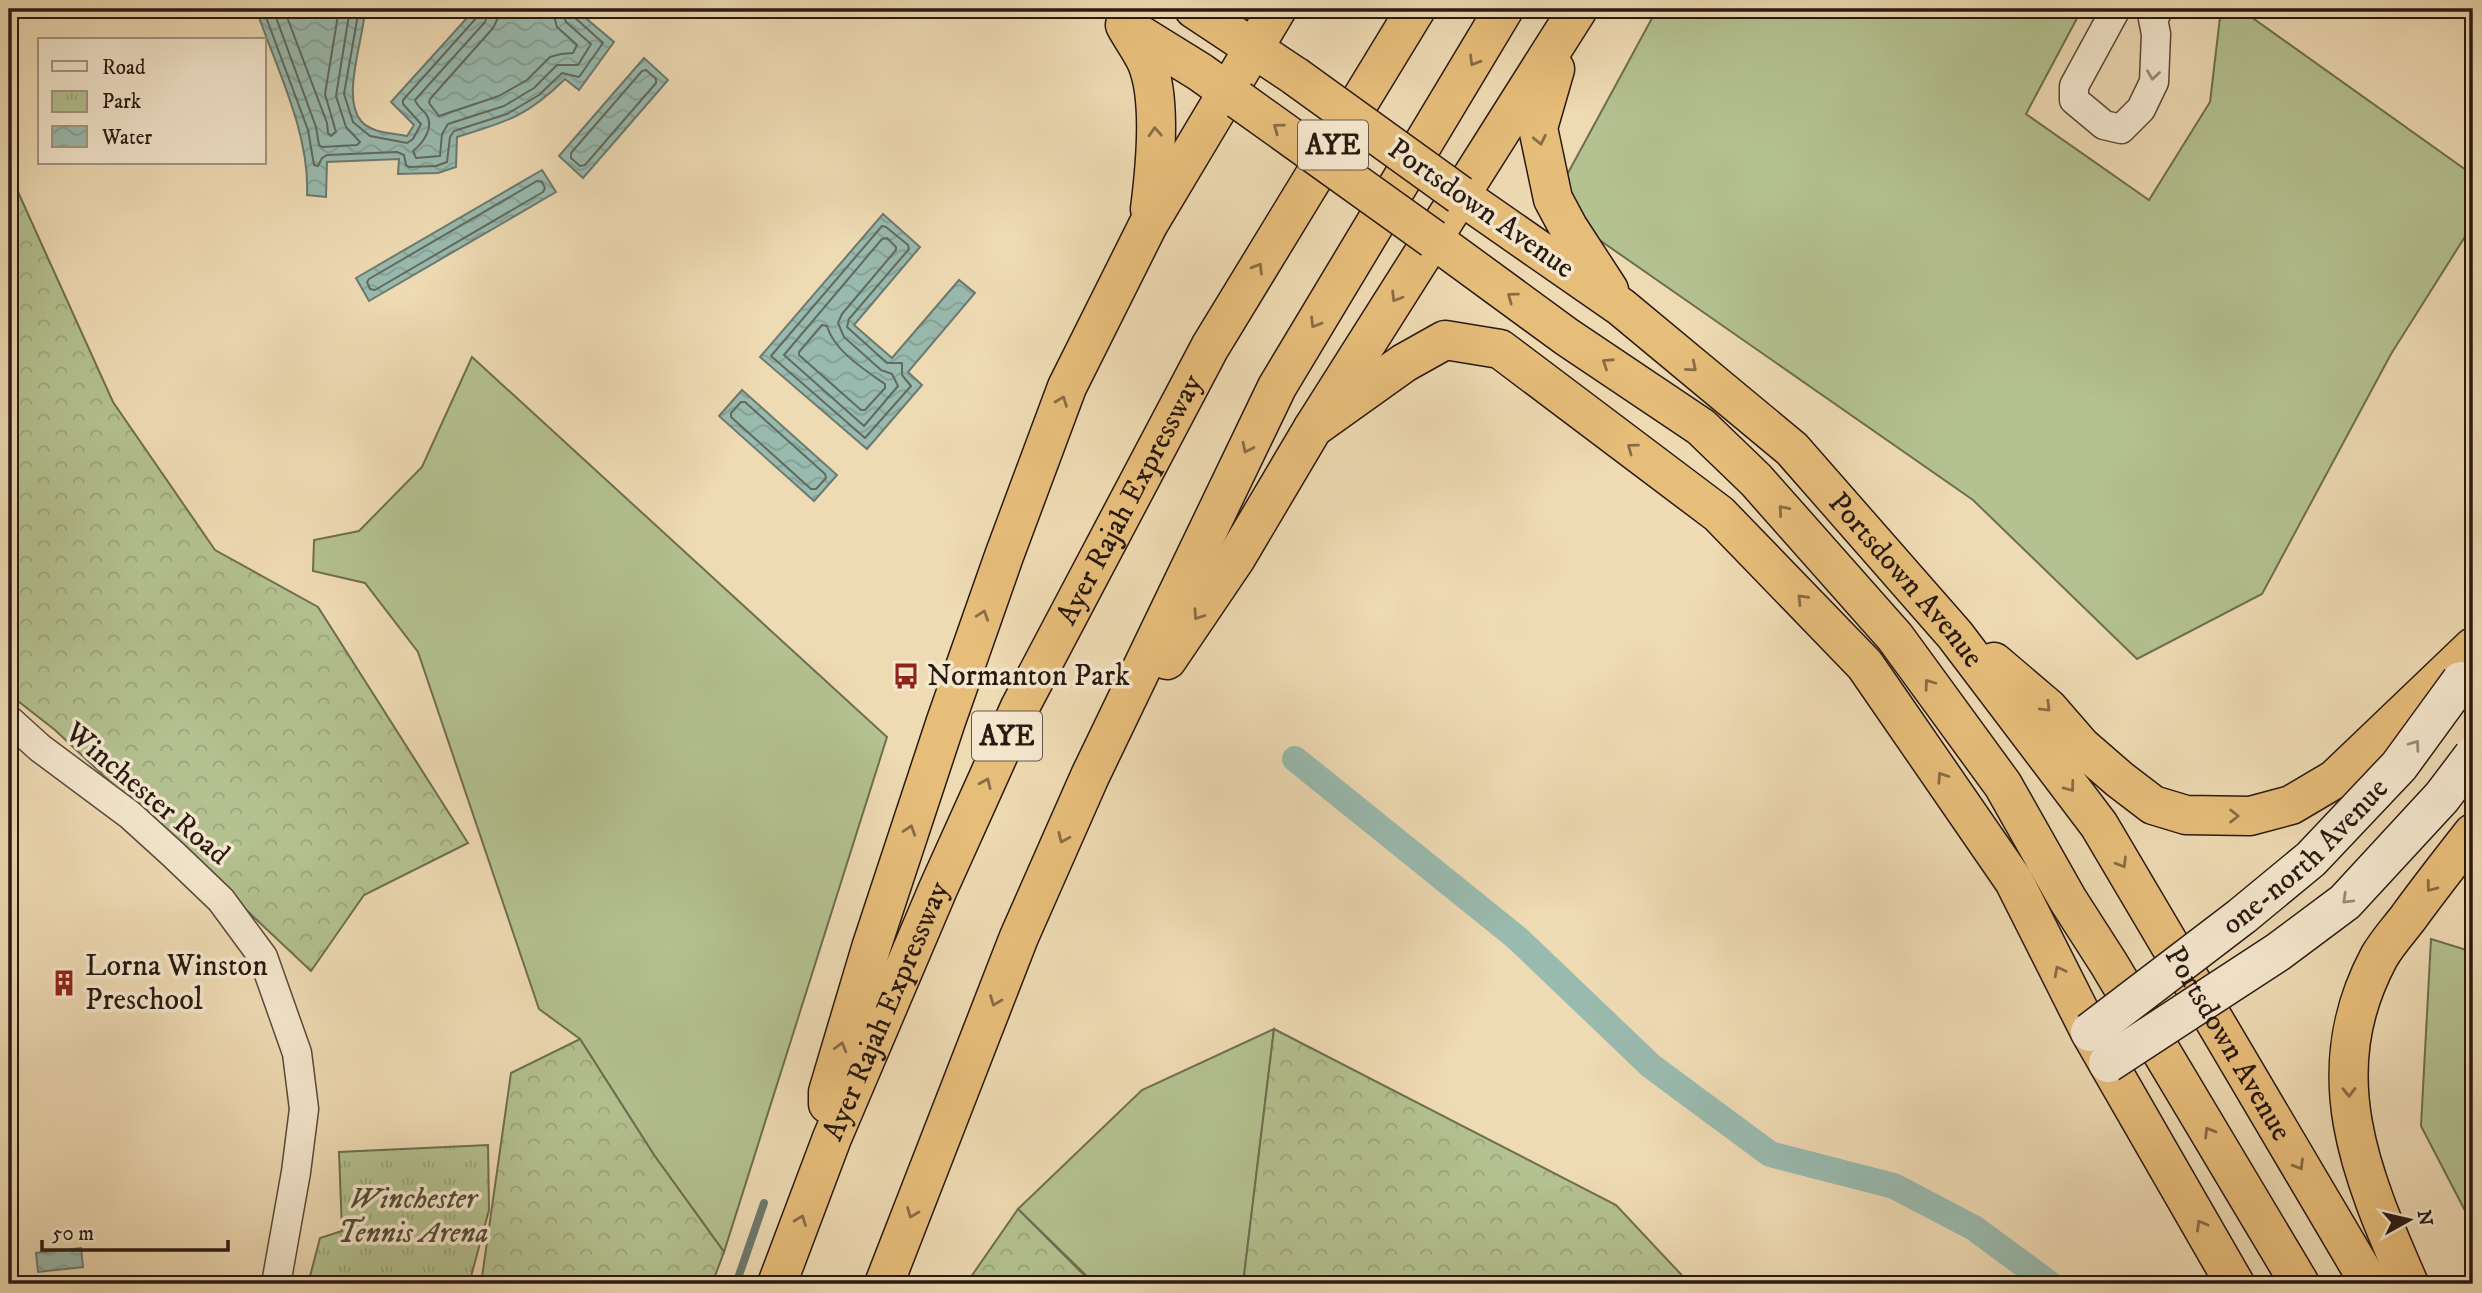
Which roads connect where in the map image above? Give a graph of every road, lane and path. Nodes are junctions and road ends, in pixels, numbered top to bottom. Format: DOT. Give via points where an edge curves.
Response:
graph roads {
  1 [pos="1194,9"];
  2 [pos="1277,9"];
  3 [pos="1416,9"];
  4 [pos="1504,9"];
  5 [pos="2116,9"];
  6 [pos="2159,9"];
  7 [pos="1116,17"];
  8 [pos="1573,18"];
  9 [pos="1259,51"];
  10 [pos="1233,96"];
  11 [pos="1460,195"];
  12 [pos="1148,225"];
  13 [pos="1433,239"];
  14 [pos="1621,307"];
  15 [pos="1567,337"];
  16 [pos="1445,341"];
  17 [pos="1313,428"];
  18 [pos="1955,635"];
  19 [pos="2467,664"];
  20 [pos="9,720"];
  21 [pos="2473,756"];
  22 [pos="1090,776"];
  23 [pos="2473,833"];
  24 [pos="2099,1048"];
  25 [pos="832,1138"];
  26 [pos="276,1284"];
  27 [pos="777,1284"];
  28 [pos="884,1284"];
  29 [pos="2235,1284"];
  30 [pos="2300,1284"];
  31 [pos="2370,1284"];
  32 [pos="2409,1284"];
  1 -- 9 [label="highway"];
  2 -- 9 [label="highway"];
  25 -- 3 [label="highway, Ayer Rajah Expressway / AYE, one-way" via="1020,707 1210,347"];
  4 -- 22 [label="highway, AYE, one-way" via="1277,387"];
  6 -- 5 [label="street, one-way" via="2153,19 2154,82 2141,109 2121,130 2104,125 2074,100 2074,86"];
  7 -- 10 [label="highway"];
  12 -- 7 [label="highway, one-way" via="1157,156 1154,95 1148,65"];
  8 -- 11 [label="highway"];
  8 -- 14 [label="highway, one-way" via="1538,128 1553,199"];
  9 -- 10 [label="highway"];
  9 -- 11 [label="highway, Portsdown Avenue, bridge"];
  10 -- 12 [label="highway"];
  13 -- 10 [label="highway, Portsdown Avenue, one-way, bridge"];
  11 -- 13 [label="highway"];
  11 -- 14 [label="highway, Portsdown Avenue"];
  25 -- 12 [label="highway, one-way" via="828,1092 946,721 1067,387"];
  15 -- 13 [label="highway, Portsdown Avenue, one-way"];
  13 -- 17 [label="highway, one-way"];
  14 -- 18 [label="highway, Portsdown Avenue, one-way" via="1792,449"];
  15 -- 16 [label="highway" via="1499,327"];
  30 -- 15 [label="highway, Portsdown Avenue, one-way" via="2003,785 1895,637 1756,480 1702,427"];
  16 -- 17 [label="highway" via="1404,363"];
  24 -- 16 [label="highway, one-way" via="2014,881 1865,664 1719,514 1500,349"];
  17 -- 22 [label="highway, one-way" via="1236,558"];
  18 -- 19 [label="highway, one-way" via="2005,669 2081,746 2153,805 2186,816 2250,816 2291,805 2335,779"];
  18 -- 31 [label="highway, Portsdown Avenue, one-way" via="2099,825"];
  24 -- 19 [label="street, one-north Avenue, one-way, bridge" via="2311,859 2399,766"];
  20 -- 26 [label="street, Winchester Road" via="174,855 221,900 263,957 297,1053 304,1109"];
  21 -- 24 [label="street, one-north Avenue, one-way, bridge" via="2442,797 2345,902 2278,952"];
  22 -- 28 [label="highway, AYE, one-way" via="1019,937"];
  23 -- 32 [label="highway, one-way" via="2380,955 2364,990 2351,1044 2348,1094 2353,1132 2372,1197"];
  29 -- 24 [label="highway, one-way"];
  27 -- 25 [label="highway, Ayer Rajah Expressway / AYE, one-way"];
}
